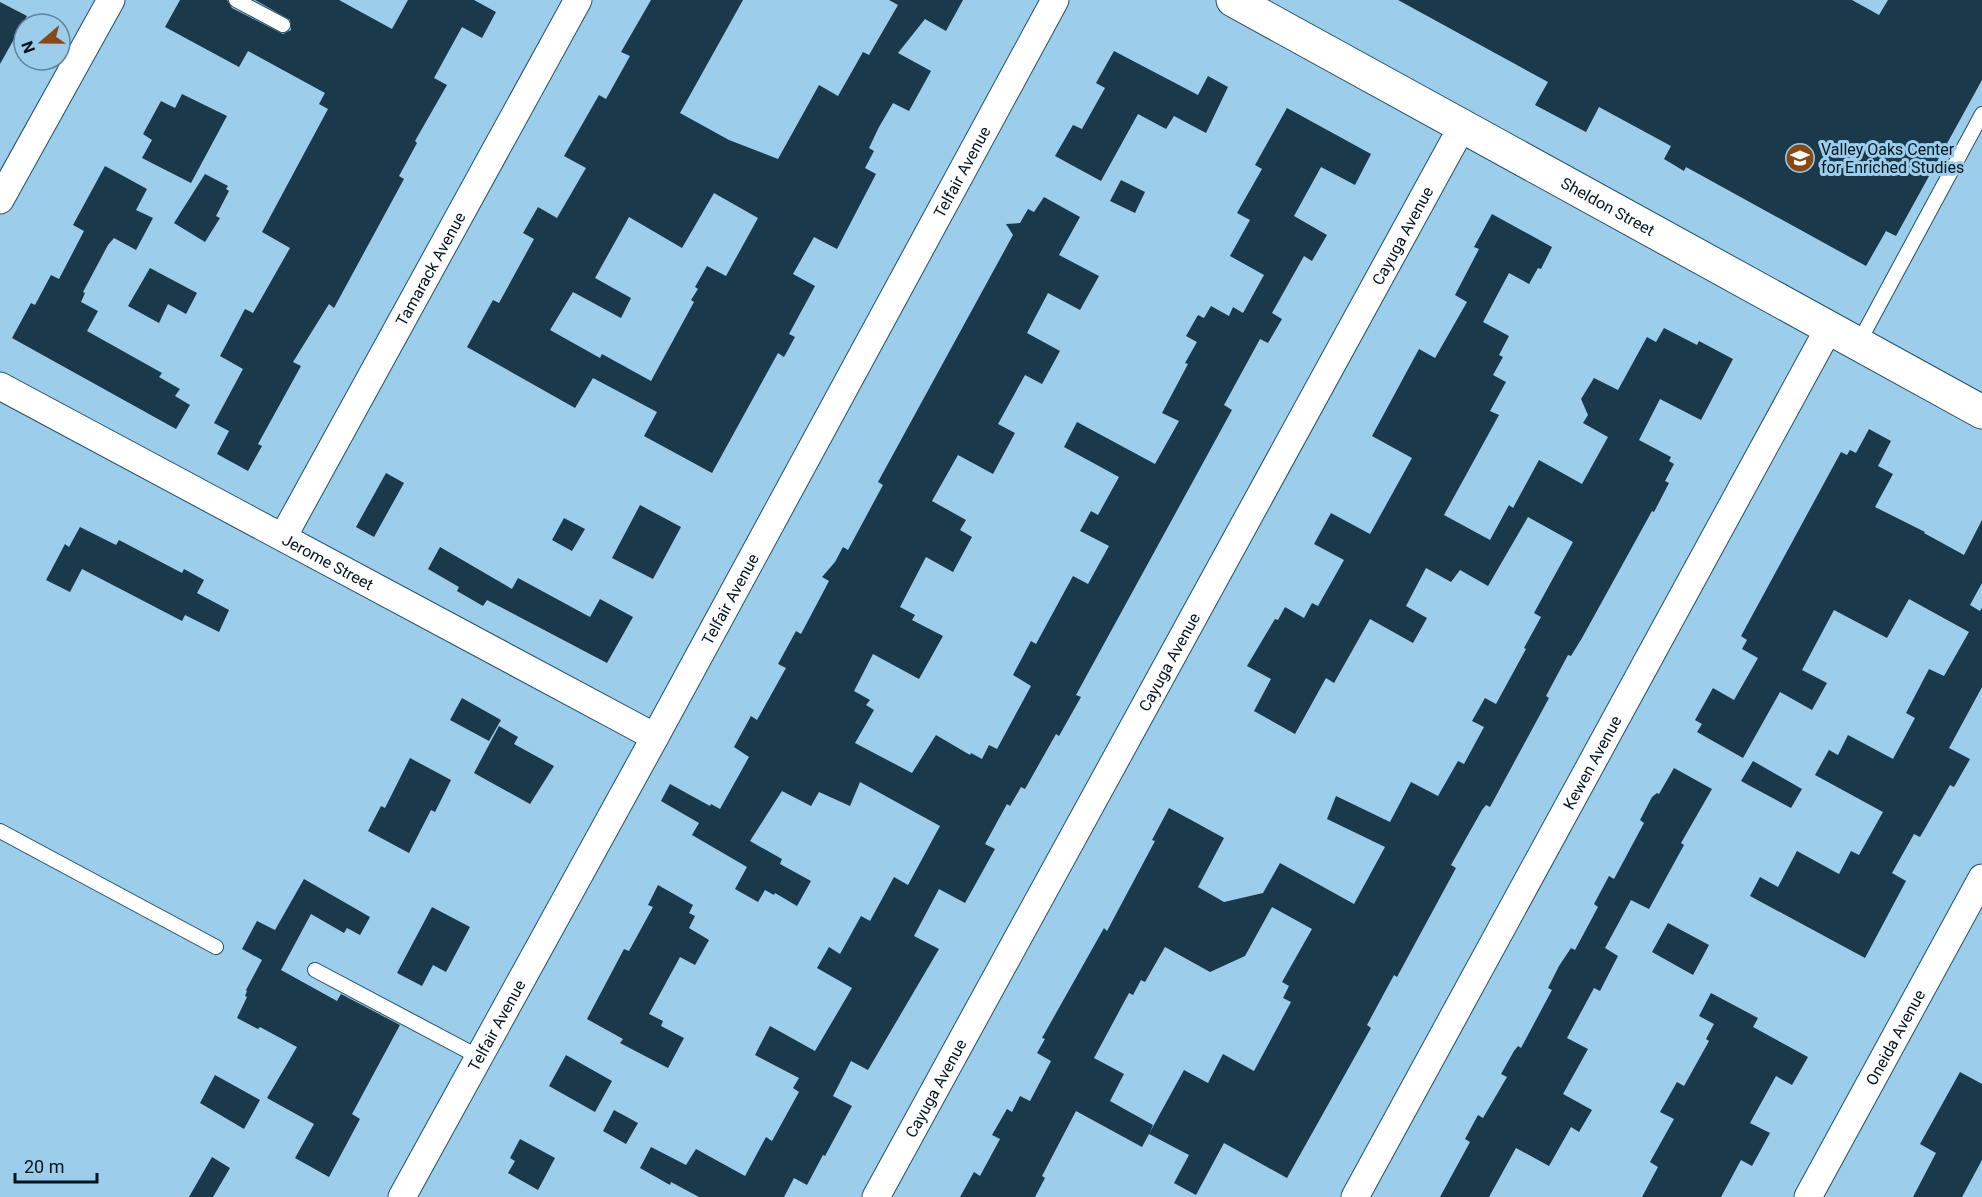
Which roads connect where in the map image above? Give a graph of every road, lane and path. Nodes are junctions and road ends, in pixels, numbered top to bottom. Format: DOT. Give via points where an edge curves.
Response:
graph roads {
  1 [pos="111,0"];
  2 [pos="236,0"];
  3 [pos="578,0"];
  4 [pos="1055,0"];
  5 [pos="1233,0"];
  6 [pos="283,25"];
  7 [pos="1982,114"];
  8 [pos="1463,125"];
  9 [pos="0,200"];
  10 [pos="1829,328"];
  11 [pos="1858,344"];
  12 [pos="0,386"];
  13 [pos="1982,412"];
  14 [pos="283,537"];
  15 [pos="655,737"];
  16 [pos="0,831"];
  17 [pos="1982,878"];
  18 [pos="216,947"];
  19 [pos="315,970"];
  20 [pos="479,1057"];
  21 [pos="402,1197"];
  22 [pos="876,1197"];
  23 [pos="1355,1197"];
  24 [pos="1808,1197"];
  1 -- 9 [label="street"];
  2 -- 6 [label="lane"];
  3 -- 14 [label="street, Tamarack Avenue"];
  4 -- 15 [label="street, Telfair Avenue"];
  5 -- 8 [label="main road, Sheldon Street"];
  7 -- 11 [label="lane"];
  8 -- 10 [label="main road, Sheldon Street"];
  8 -- 22 [label="street, Cayuga Avenue"];
  10 -- 11 [label="main road, Sheldon Street"];
  10 -- 23 [label="street, Kewen Avenue"];
  11 -- 13 [label="main road, Sheldon Street"];
  12 -- 14 [label="street, Jerome Street"];
  14 -- 15 [label="street, Jerome Street"];
  15 -- 20 [label="street, Telfair Avenue"];
  16 -- 18 [label="lane"];
  17 -- 24 [label="street, Oneida Avenue"];
  19 -- 20 [label="lane"];
  20 -- 21 [label="street, Telfair Avenue"];
}
